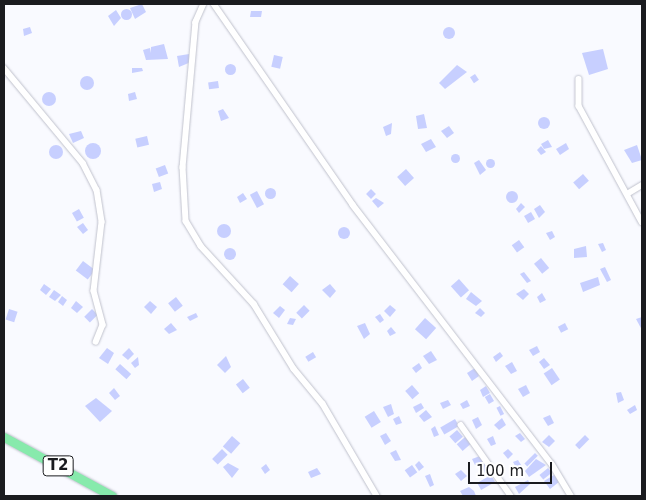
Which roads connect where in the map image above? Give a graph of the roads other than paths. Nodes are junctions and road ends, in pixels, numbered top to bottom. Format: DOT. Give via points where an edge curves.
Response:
graph roads {
  1 [pos="204,4"];
  2 [pos="214,4"];
  3 [pos="4,68"];
  4 [pos="579,79"];
  5 [pos="642,185"];
  6 [pos="627,194"];
  7 [pos="642,222"];
  8 [pos="96,342"];
  9 [pos="461,425"];
  10 [pos="4,437"];
  11 [pos="111,496"];
  12 [pos="377,496"];
  13 [pos="511,496"];
  14 [pos="571,496"];
  1 -- 12 [label="street" via="196,22 183,167 186,221 201,246 254,304 294,369 322,404"];
  2 -- 14 [label="street" via="353,205 552,464"];
  3 -- 8 [label="street" via="83,162 97,190 102,222 94,291 103,325"];
  4 -- 6 [label="street" via="580,106"];
  5 -- 6 [label="street"];
  6 -- 7 [label="street"];
  9 -- 13 [label="street"];
  10 -- 11 [label="highway, T2"];
}
